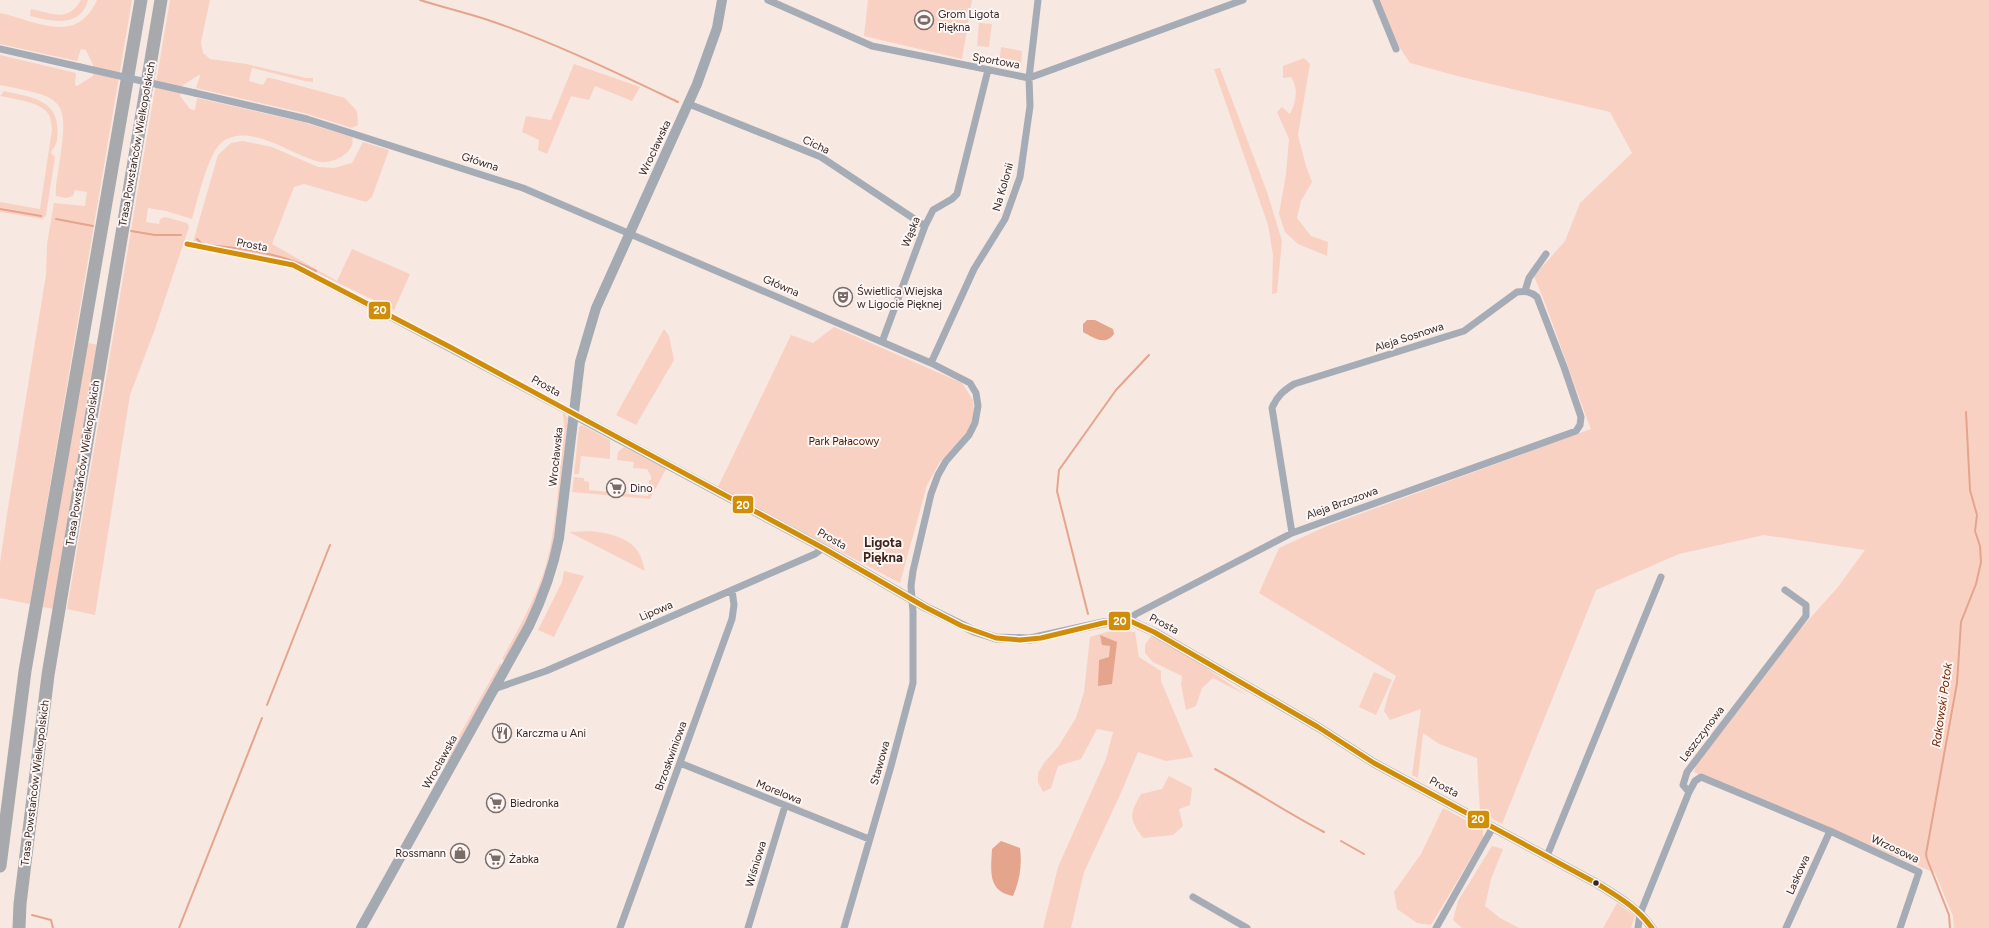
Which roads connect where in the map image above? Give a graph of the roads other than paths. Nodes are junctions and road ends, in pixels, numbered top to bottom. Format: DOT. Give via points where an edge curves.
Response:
graph roads {
  1 [pos="141,0"];
  2 [pos="161,0"];
  3 [pos="722,0"];
  4 [pos="768,0"];
  5 [pos="1038,0"];
  6 [pos="1243,0"];
  7 [pos="1376,0"];
  8 [pos="0,49"];
  9 [pos="1396,50"];
  10 [pos="988,70"];
  11 [pos="1029,78"];
  12 [pos="688,104"];
  13 [pos="924,226"];
  14 [pos="629,234"];
  15 [pos="187,244"];
  16 [pos="1546,254"];
  17 [pos="1525,291"];
  18 [pos="882,342"];
  19 [pos="931,363"];
  20 [pos="573,414"];
  21 [pos="1292,533"];
  22 [pos="823,548"];
  23 [pos="1661,577"];
  24 [pos="732,590"];
  25 [pos="1785,590"];
  26 [pos="912,599"];
  27 [pos="1128,620"];
  28 [pos="494,689"];
  29 [pos="680,763"];
  30 [pos="1688,792"];
  31 [pos="785,806"];
  32 [pos="1493,827"];
  33 [pos="1830,831"];
  34 [pos="869,839"];
  35 [pos="1547,856"];
  36 [pos="0,866"];
  37 [pos="1193,897"];
  38 [pos="1640,914"];
  39 [pos="1650,926"];
  40 [pos="19,928"];
  41 [pos="361,928"];
  42 [pos="620,928"];
  43 [pos="748,928"];
  44 [pos="844,928"];
  45 [pos="1247,928"];
  46 [pos="1436,928"];
  47 [pos="1638,928"];
  48 [pos="1786,928"];
  49 [pos="1900,928"];
  1 -- 36 [label="highway, Trasa Powstańców Wielkopolskich" via="25,671"];
  2 -- 40 [label="highway, Trasa Powstańców Wielkopolskich" via="48,676"];
  3 -- 12 [label="main road, Wrocławska" via="709,52"];
  4 -- 10 [label="street, Sportowa" via="872,46"];
  5 -- 11 [label="street, Na Kolonii"];
  6 -- 11 [label="street, Sportowa"];
  7 -- 9 [label="street"];
  8 -- 14 [label="street, Główna, bridge" via="308,119 523,188"];
  10 -- 11 [label="street, Sportowa"];
  10 -- 13 [label="street, Wąska" via="957,194 933,210"];
  11 -- 19 [label="street, Na Kolonii" via="1030,106 1020,177 1011,205 998,232 974,269"];
  12 -- 13 [label="street, Cicha" via="821,158"];
  12 -- 14 [label="main road, Wrocławska"];
  13 -- 18 [label="street, Wąska"];
  14 -- 18 [label="street, Główna"];
  14 -- 20 [label="main road, Wrocławska" via="585,339"];
  15 -- 20 [label="street, Prosta" via="293,265"];
  16 -- 17 [label="street" via="1529,278"];
  17 -- 21 [label="street, Aleja Sosnowa" via="1512,295 1464,331 1294,384 1282,391 1272,408"];
  17 -- 21 [label="street, Aleja Brzozowa" via="1537,297 1541,304 1564,367 1581,417 1576,431"];
  18 -- 19 [label="street, Główna"];
  19 -- 26 [label="street, Główna" via="970,383 976,393 978,406 975,423 969,435 946,461 931,494 913,571"];
  20 -- 22 [label="street, Prosta"];
  20 -- 28 [label="main road, Wrocławska" via="561,527 554,566 532,621"];
  21 -- 27 [label="street, Aleja Brzozowa"];
  22 -- 24 [label="street, Lipowa" via="816,554"];
  22 -- 26 [label="street, Prosta"];
  23 -- 35 [label="street"];
  24 -- 28 [label="street, Lipowa" via="546,670"];
  24 -- 29 [label="street, Brzoskwiniowa" via="732,619"];
  25 -- 30 [label="street, Leszczynowa" via="1806,605 1806,616 1687,772 1683,785"];
  26 -- 27 [label="street, Prosta" via="962,626 996,638 1041,638 1103,623"];
  26 -- 34 [label="street, Stawowa" via="913,683"];
  27 -- 32 [label="street, Prosta" via="1166,638 1318,727 1374,763"];
  28 -- 41 [label="main road, Wrocławska"];
  29 -- 31 [label="street, Morelowa"];
  29 -- 42 [label="street, Brzoskwiniowa"];
  30 -- 33 [label="street" via="1701,777"];
  30 -- 38 [label="street, Leszczynowa"];
  31 -- 34 [label="street, Morelowa"];
  31 -- 43 [label="street, Wiśniowa"];
  32 -- 35 [label="street, Prosta"];
  32 -- 46 [label="street"];
  33 -- 48 [label="street, Laskowa"];
  33 -- 49 [label="street, Wrzosowa" via="1919,872"];
  34 -- 44 [label="street, Stawowa"];
  35 -- 38 [label="street, Prosta" via="1619,897"];
  37 -- 45 [label="street"];
  38 -- 39 [label="street, Prosta"];
  38 -- 47 [label="street, Leszczynowa"];
}
